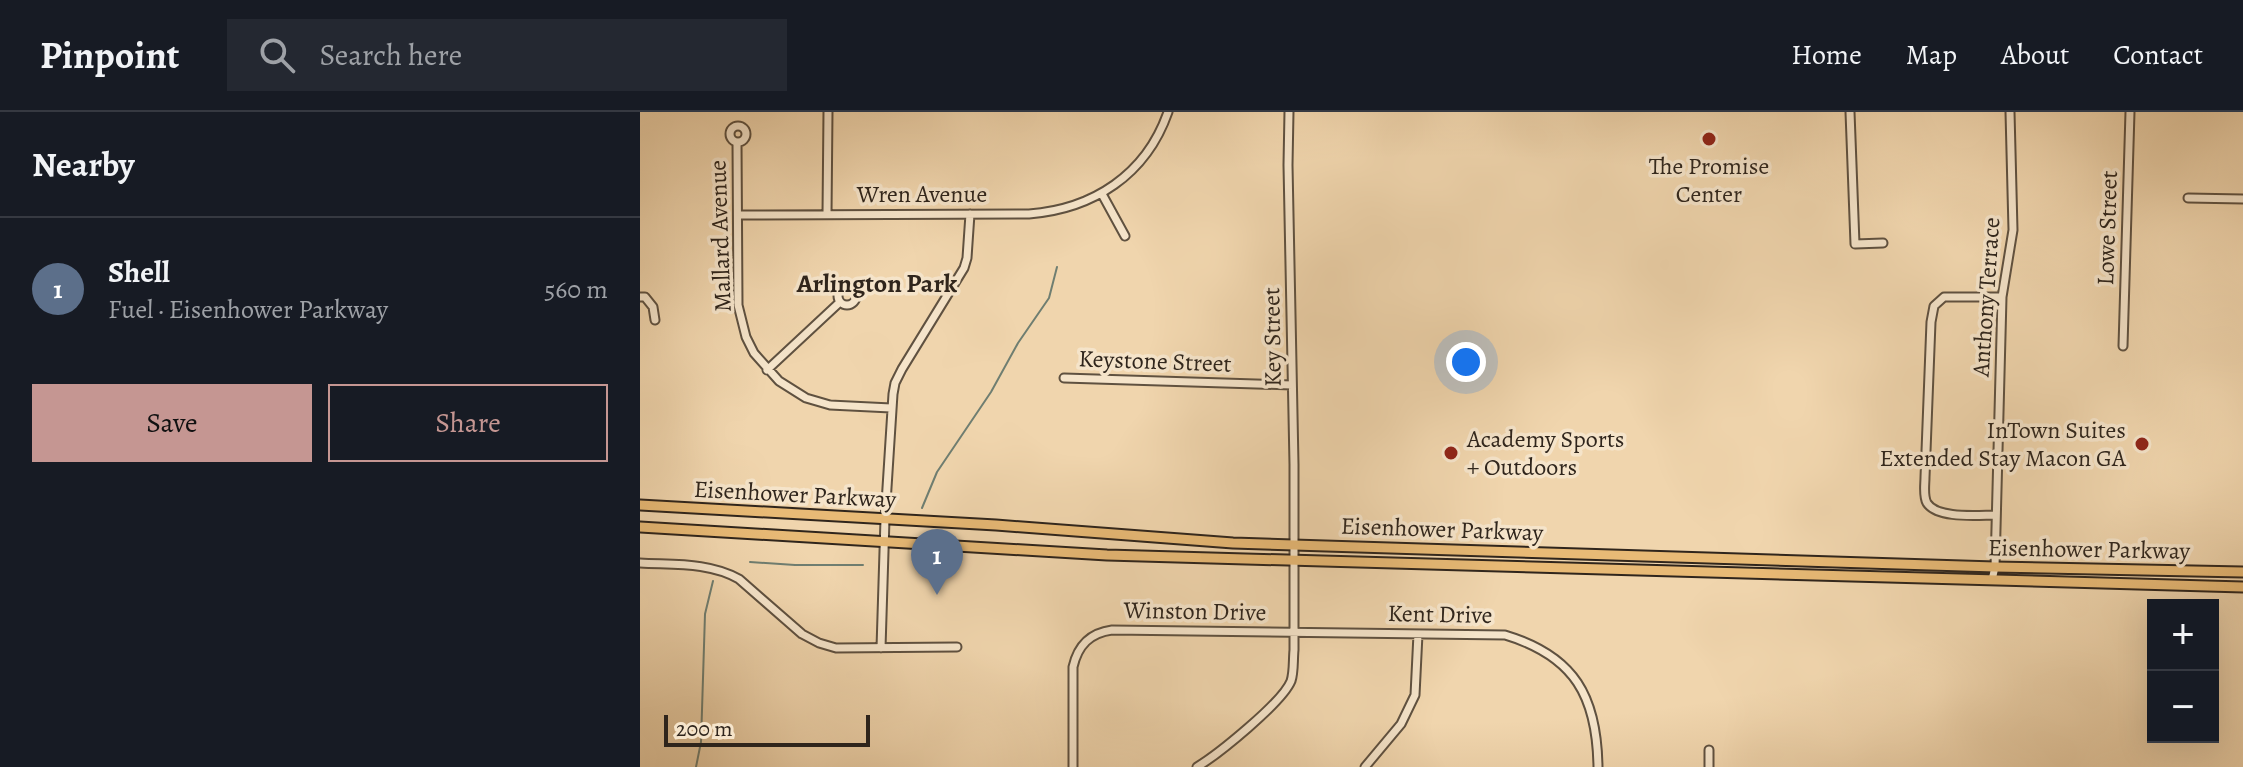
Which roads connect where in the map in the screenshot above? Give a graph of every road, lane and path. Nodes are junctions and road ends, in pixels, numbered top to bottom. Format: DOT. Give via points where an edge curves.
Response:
graph roads {
  1 [pos="828,112"];
  2 [pos="1168,112"];
  3 [pos="1289,112"];
  4 [pos="1850,112"];
  5 [pos="2010,112"];
  6 [pos="2130,112"];
  7 [pos="737,142"];
  8 [pos="1102,194"];
  9 [pos="2188,198"];
  10 [pos="2243,199"];
  11 [pos="827,214"];
  12 [pos="970,214"];
  13 [pos="738,215"];
  14 [pos="1125,236"];
  15 [pos="1883,243"];
  16 [pos="640,297"];
  17 [pos="2002,297"];
  18 [pos="840,302"];
  19 [pos="655,320"];
  20 [pos="2123,346"];
  21 [pos="767,370"];
  22 [pos="1064,378"];
  23 [pos="1292,385"];
  24 [pos="891,408"];
  25 [pos="640,505"];
  26 [pos="1995,515"];
  27 [pos="885,519"];
  28 [pos="640,527"];
  29 [pos="885,542"];
  30 [pos="1294,545"];
  31 [pos="1294,561"];
  32 [pos="640,563"];
  33 [pos="1995,567"];
  34 [pos="2243,572"];
  35 [pos="1992,580"];
  36 [pos="2243,587"];
  37 [pos="1293,632"];
  38 [pos="1418,634"];
  39 [pos="957,647"];
  40 [pos="881,648"];
  41 [pos="1709,750"];
  42 [pos="1073,767"];
  43 [pos="1197,767"];
  44 [pos="1365,767"];
  45 [pos="1598,767"];
  46 [pos="1709,767"];
  1 -- 11 [label="street"];
  2 -- 8 [label="street, Wren Avenue" via="1143,158"];
  3 -- 23 [label="street, Key Street"];
  4 -- 15 [label="street" via="1855,244"];
  5 -- 17 [label="street, Anthony Terrace" via="2013,230"];
  6 -- 20 [label="street, Lowe Street"];
  7 -- 13 [label="street, Mallard Avenue"];
  8 -- 12 [label="street, Wren Avenue" via="1045,213"];
  8 -- 14 [label="street"];
  9 -- 10 [label="street"];
  11 -- 12 [label="street, Wren Avenue"];
  11 -- 13 [label="street, Wren Avenue"];
  12 -- 24 [label="street" via="964,268 902,369"];
  13 -- 21 [label="street, Mallard Avenue" via="740,317"];
  16 -- 19 [label="street" via="653,307"];
  17 -- 26 [label="street, Anthony Terrace"];
  17 -- 26 [label="street" via="1944,297 1934,306 1925,477 1925,497 1938,513"];
  18 -- 21 [label="street"];
  21 -- 24 [label="street, Mallard Avenue" via="815,401"];
  22 -- 23 [label="street, Keystone Street"];
  23 -- 30 [label="street, Key Street"];
  24 -- 27 [label="street"];
  25 -- 27 [label="main road, Eisenhower Parkway"];
  26 -- 33 [label="street, Anthony Terrace"];
  27 -- 29 [label="street"];
  27 -- 30 [label="main road, Eisenhower Parkway"];
  28 -- 29 [label="main road, Eisenhower Parkway"];
  29 -- 31 [label="main road, Eisenhower Parkway"];
  29 -- 40 [label="street"];
  30 -- 31 [label="street, Key Street"];
  30 -- 33 [label="main road, Eisenhower Parkway"];
  31 -- 35 [label="main road, Eisenhower Parkway"];
  31 -- 37 [label="street, Key Street"];
  32 -- 40 [label="street" via="727,572 808,639 836,648"];
  33 -- 34 [label="main road, Eisenhower Parkway"];
  33 -- 35 [label="street, Anthony Terrace"];
  35 -- 36 [label="main road, Eisenhower Parkway"];
  37 -- 38 [label="street, Kent Drive"];
  37 -- 42 [label="street, Winston Drive" via="1112,630 1091,636 1075,655 1073,667"];
  37 -- 43 [label="street, Key Street" via="1291,680 1285,691"];
  38 -- 44 [label="street" via="1415,695 1401,724"];
  38 -- 45 [label="street, Kent Drive" via="1505,635 1550,654 1586,696 1595,724"];
  39 -- 40 [label="street"];
  41 -- 46 [label="street"];
}
